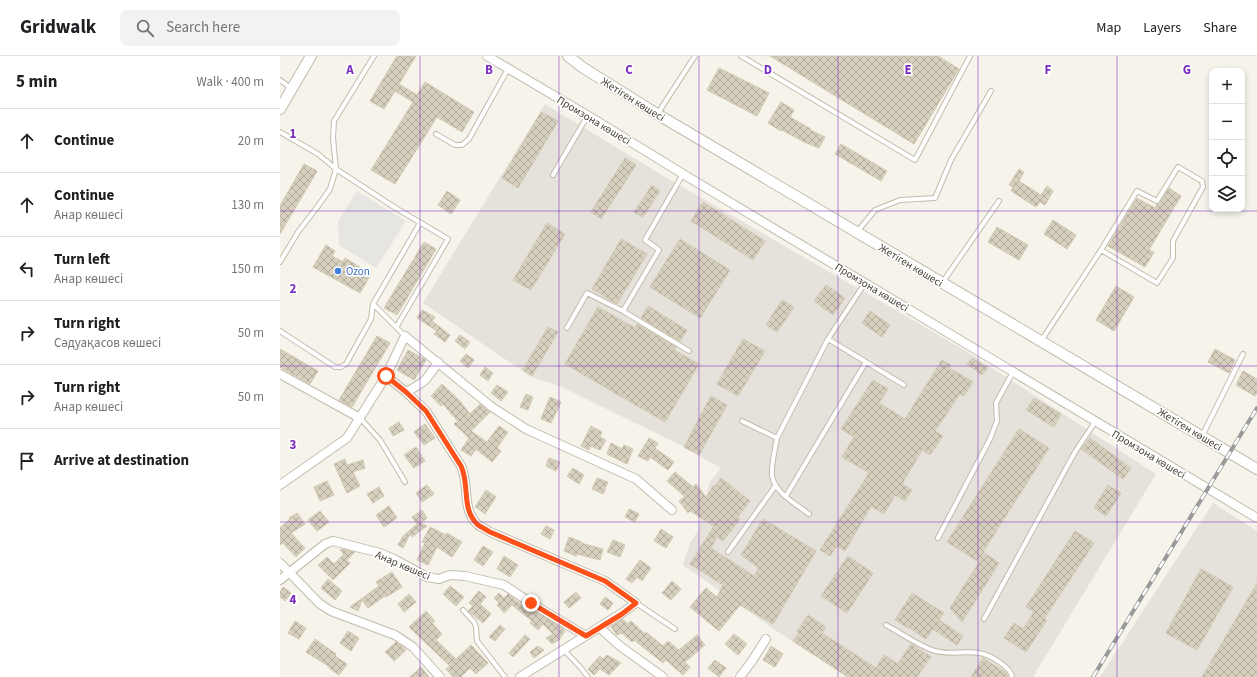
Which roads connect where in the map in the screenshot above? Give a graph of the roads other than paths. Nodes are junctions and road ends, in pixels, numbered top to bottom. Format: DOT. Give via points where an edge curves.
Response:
graph roads {
  1 [pos="311,56"];
  2 [pos="374,56"];
  3 [pos="487,56"];
  4 [pos="568,56"];
  5 [pos="695,56"];
  6 [pos="741,56"];
  7 [pos="970,56"];
  8 [pos="508,69"];
  9 [pos="280,80"];
  10 [pos="292,89"];
  11 [pos="991,91"];
  12 [pos="280,109"];
  13 [pos="658,114"];
  14 [pos="588,115"];
  15 [pos="280,132"];
  16 [pos="436,134"];
  17 [pos="336,169"];
  18 [pos="683,174"];
  19 [pos="553,175"];
  20 [pos="1000,200"];
  21 [pos="420,223"];
  22 [pos="857,232"];
  23 [pos="1101,250"];
  24 [pos="280,262"];
  25 [pos="865,283"];
  26 [pos="942,283"];
  27 [pos="373,304"];
  28 [pos="623,311"];
  29 [pos="397,326"];
  30 [pos="567,328"];
  31 [pos="280,331"];
  32 [pos="405,336"];
  33 [pos="828,340"];
  34 [pos="1041,341"];
  35 [pos="689,351"];
  36 [pos="1243,354"];
  37 [pos="438,362"];
  38 [pos="866,362"];
  39 [pos="1013,372"];
  40 [pos="280,374"];
  41 [pos="386,376"];
  42 [pos="904,386"];
  43 [pos="406,392"];
  44 [pos="360,418"];
  45 [pos="742,421"];
  46 [pos="1095,422"];
  47 [pos="1202,437"];
  48 [pos="777,438"];
  49 [pos="1257,469"];
  50 [pos="405,482"];
  51 [pos="776,485"];
  52 [pos="280,486"];
  53 [pos="786,496"];
  54 [pos="672,510"];
  55 [pos="809,514"];
  56 [pos="1257,518"];
  57 [pos="938,538"];
  58 [pos="728,552"];
  59 [pos="280,563"];
  60 [pos="288,573"];
  61 [pos="280,580"];
  62 [pos="636,603"];
  63 [pos="463,610"];
  64 [pos="984,619"];
  65 [pos="886,625"];
  66 [pos="599,627"];
  67 [pos="675,629"];
  68 [pos="586,636"];
  69 [pos="766,639"];
  70 [pos="564,649"];
  71 [pos="440,677"];
  72 [pos="505,677"];
  73 [pos="520,677"];
  74 [pos="588,677"];
  75 [pos="663,677"];
  76 [pos="740,677"];
  77 [pos="1012,677"];
  1 -- 10 [label="street"];
  2 -- 17 [label="lane" via="334,121"];
  3 -- 8 [label="street, Промзона көшесі"];
  4 -- 13 [label="street, Жетіген көшесі"];
  5 -- 13 [label="lane"];
  6 -- 7 [label="lane" via="915,160"];
  8 -- 14 [label="street, Промзона көшесі"];
  8 -- 16 [label="lane" via="469,139 462,145 455,145"];
  9 -- 10 [label="lane"];
  10 -- 12 [label="street"];
  11 -- 22 [label="lane" via="951,160 935,198 900,200 875,210"];
  13 -- 22 [label="street, Жетіген көшесі"];
  14 -- 18 [label="street, Промзона көшесі"];
  14 -- 19 [label="lane"];
  15 -- 17 [label="lane" via="318,154"];
  17 -- 21 [label="lane"];
  17 -- 24 [label="lane" via="330,189 298,232"];
  18 -- 25 [label="street, Промзона көшесі"];
  18 -- 28 [label="lane" via="645,240 659,250"];
  20 -- 26 [label="lane"];
  21 -- 27 [label="lane"];
  21 -- 29 [label="lane" via="448,239"];
  22 -- 26 [label="street, Жетіген көшесі"];
  23 -- 23 [label="lane" via="1137,191 1157,201 1178,167 1202,181 1203,187 1173,241 1173,258 1157,283"];
  23 -- 34 [label="lane"];
  25 -- 33 [label="lane"];
  25 -- 39 [label="street, Промзона көшесі"];
  26 -- 34 [label="street, Жетіген көшесі"];
  27 -- 29 [label="lane"];
  27 -- 31 [label="lane" via="371,319 346,364 341,366 335,366"];
  28 -- 30 [label="lane" via="587,292"];
  28 -- 35 [label="lane"];
  29 -- 32 [label="lane"];
  32 -- 37 [label="street"];
  32 -- 41 [label="street"];
  33 -- 38 [label="lane"];
  33 -- 48 [label="lane"];
  34 -- 47 [label="street, Жетіген көшесі"];
  36 -- 47 [label="lane"];
  37 -- 43 [label="street" via="427,379"];
  37 -- 54 [label="street" via="492,407 526,429 636,479"];
  38 -- 42 [label="lane"];
  38 -- 53 [label="lane"];
  39 -- 46 [label="street, Промзона көшесі"];
  39 -- 57 [label="lane" via="996,403 997,421 990,439"];
  40 -- 44 [label="street"];
  41 -- 43 [label="street"];
  41 -- 44 [label="street"];
  43 -- 62 [label="street" via="426,411 461,466 465,474 467,506 478,524 490,532 605,581"];
  44 -- 50 [label="lane" via="380,440"];
  44 -- 52 [label="street" via="347,438"];
  45 -- 48 [label="lane"];
  46 -- 56 [label="street, Промзона көшесі"];
  46 -- 64 [label="lane" via="1075,452"];
  47 -- 49 [label="street, Жетіген көшесі"];
  48 -- 51 [label="lane" via="772,466 772,477"];
  51 -- 53 [label="lane"];
  51 -- 58 [label="lane"];
  53 -- 55 [label="lane"];
  59 -- 60 [label="street"];
  60 -- 61 [label="street, Анар көшесі"];
  60 -- 68 [label="street, Анар көшесі" via="325,544 333,541 380,553 428,577 439,579 450,575 465,576 504,585"];
  60 -- 71 [label="street" via="320,604 331,611 404,640"];
  62 -- 66 [label="street"];
  62 -- 67 [label="lane"];
  63 -- 72 [label="lane" via="474,622 477,641"];
  65 -- 77 [label="lane" via="933,650 948,653 980,653 1004,664"];
  66 -- 68 [label="street"];
  66 -- 75 [label="street" via="620,646"];
  68 -- 70 [label="street"];
  69 -- 76 [label="street"];
  70 -- 73 [label="street"];
  70 -- 74 [label="lane"];
}
